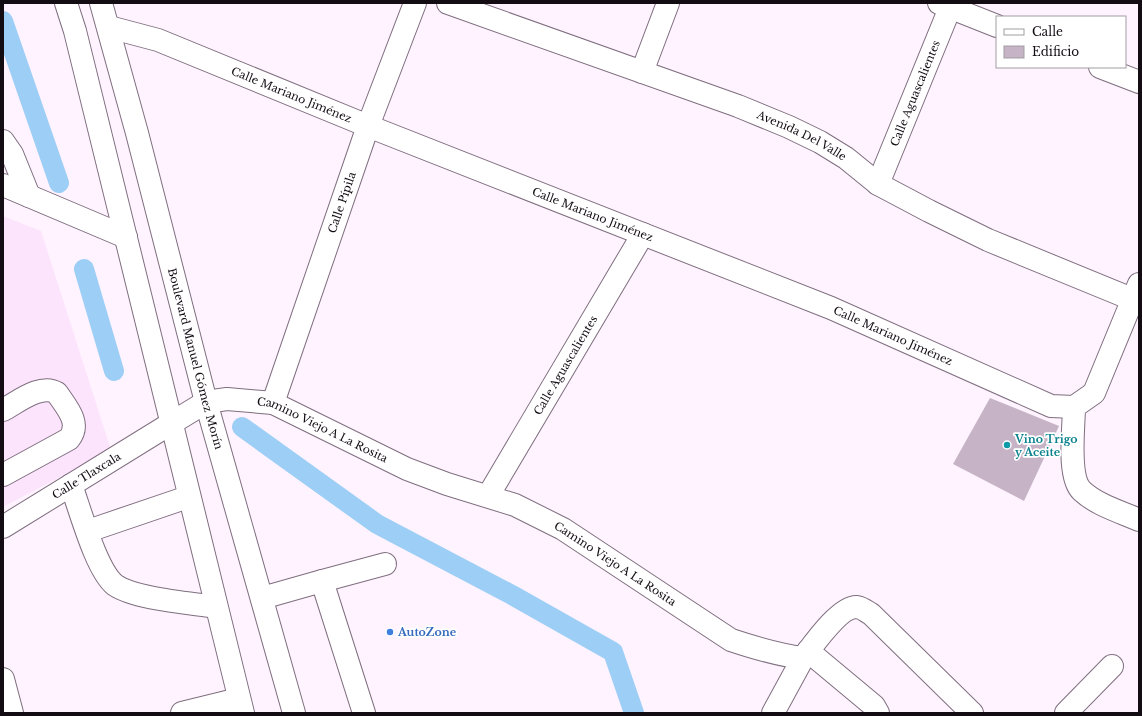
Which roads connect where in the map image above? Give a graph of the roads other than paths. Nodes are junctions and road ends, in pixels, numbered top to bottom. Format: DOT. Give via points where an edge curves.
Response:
graph roads {
  1 [pos="66,3"];
  2 [pos="101,3"];
  3 [pos="415,3"];
  4 [pos="448,3"];
  5 [pos="668,3"];
  6 [pos="947,4"];
  7 [pos="996,26"];
  8 [pos="109,27"];
  9 [pos="1103,68"];
  10 [pos="642,72"];
  11 [pos="1139,82"];
  12 [pos="368,126"];
  13 [pos="3,141"];
  14 [pos="878,184"];
  15 [pos="3,185"];
  16 [pos="29,196"];
  17 [pos="643,234"];
  18 [pos="126,237"];
  19 [pos="1137,295"];
  20 [pos="206,402"];
  21 [pos="273,403"];
  22 [pos="1074,407"];
  23 [pos="3,410"];
  24 [pos="170,424"];
  25 [pos="3,475"];
  26 [pos="71,485"];
  27 [pos="488,496"];
  28 [pos="188,497"];
  29 [pos="1139,520"];
  30 [pos="3,527"];
  31 [pos="88,532"];
  32 [pos="385,564"];
  33 [pos="322,581"];
  34 [pos="262,598"];
  35 [pos="216,607"];
  36 [pos="805,655"];
  37 [pos="1112,666"];
  38 [pos="3,679"];
  39 [pos="241,706"];
  40 [pos="12,713"];
  41 [pos="182,713"];
  42 [pos="294,713"];
  43 [pos="364,713"];
  44 [pos="773,713"];
  45 [pos="878,713"];
  46 [pos="972,713"];
  47 [pos="1066,713"];
  1 -- 18 [label="street"];
  2 -- 8 [label="street, Boulevard Manuel Gómez Morín"];
  3 -- 12 [label="street, Calle Pípila"];
  4 -- 10 [label="street, Avenida Del Valle"];
  5 -- 10 [label="street"];
  6 -- 7 [label="street"];
  6 -- 14 [label="street, Calle Aguascalientes"];
  8 -- 12 [label="street, Calle Mariano Jiménez" via="158,40"];
  8 -- 20 [label="street, Boulevard Manuel Gómez Morín"];
  9 -- 11 [label="street"];
  10 -- 14 [label="street, Avenida Del Valle" via="789,127 846,158"];
  12 -- 17 [label="street, Calle Mariano Jiménez"];
  12 -- 21 [label="street, Calle Pípila"];
  13 -- 16 [label="street" via="12,154"];
  14 -- 19 [label="street, Avenida Del Valle" via="988,240"];
  15 -- 16 [label="street"];
  16 -- 18 [label="street"];
  17 -- 22 [label="street, Calle Mariano Jiménez" via="831,308 1051,406"];
  17 -- 27 [label="street, Calle Aguascalientes"];
  18 -- 24 [label="street"];
  19 -- 22 [label="street" via="1094,393"];
  20 -- 21 [label="street, Camino Viejo A La Rosita" via="227,399"];
  20 -- 24 [label="street, Calle Tlaxcala"];
  20 -- 34 [label="street, Boulevard Manuel Gómez Morín"];
  21 -- 27 [label="street, Camino Viejo A La Rosita" via="407,469"];
  22 -- 29 [label="street" via="1074,478 1081,490 1094,499"];
  23 -- 25 [label="street" via="41,390 52,390 57,393 75,423 75,429 69,439"];
  24 -- 26 [label="street, Calle Tlaxcala"];
  24 -- 28 [label="street"];
  26 -- 30 [label="street, Calle Tlaxcala"];
  26 -- 31 [label="street"];
  27 -- 36 [label="street, Camino Viejo A La Rosita" via="538,515 563,529 731,640 776,654"];
  28 -- 31 [label="street"];
  28 -- 35 [label="street"];
  31 -- 35 [label="street" via="99,561 115,585 144,595"];
  32 -- 33 [label="street"];
  33 -- 34 [label="street"];
  33 -- 43 [label="street"];
  34 -- 42 [label="street, Boulevard Manuel Gómez Morín"];
  35 -- 39 [label="street"];
  36 -- 44 [label="street"];
  36 -- 45 [label="street" via="874,706"];
  36 -- 46 [label="street" via="840,613 857,607 864,609"];
  37 -- 47 [label="street"];
  38 -- 40 [label="street"];
  39 -- 41 [label="street"];
}
